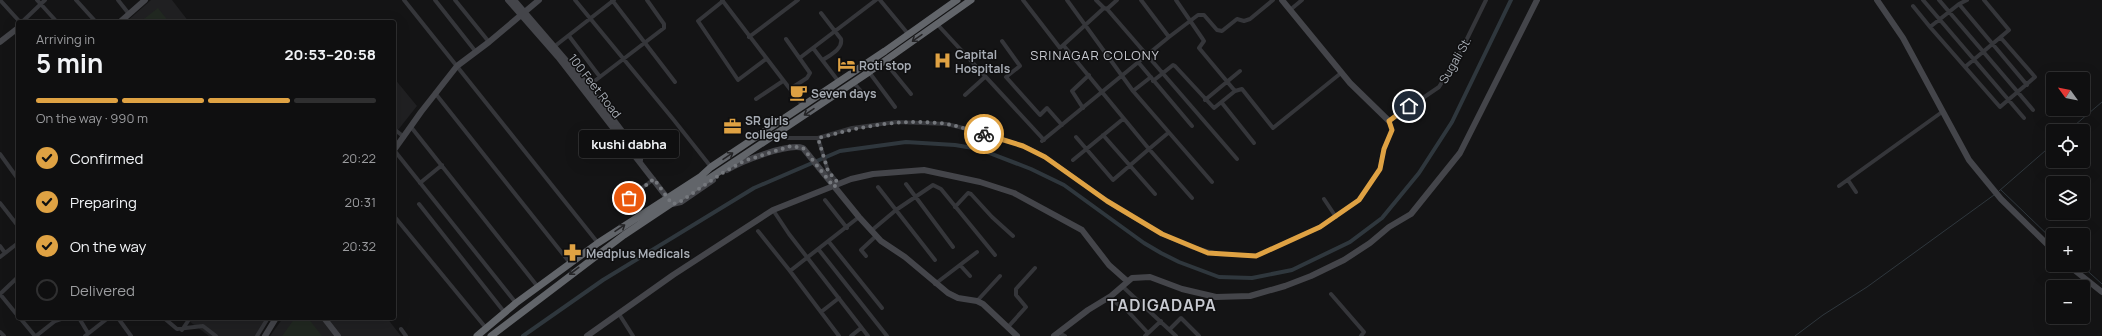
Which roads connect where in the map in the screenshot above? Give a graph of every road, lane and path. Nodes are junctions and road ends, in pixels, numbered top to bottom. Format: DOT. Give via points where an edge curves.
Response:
graph roads {
  1 [pos="0,0"];
  2 [pos="37,0"];
  3 [pos="45,0"];
  4 [pos="76,0"];
  5 [pos="118,0"];
  6 [pos="145,0"];
  7 [pos="404,0"];
  8 [pos="434,0"];
  9 [pos="455,0"];
  10 [pos="508,0"];
  11 [pos="514,0"];
  12 [pos="539,0"];
  13 [pos="575,0"];
  14 [pos="613,0"];
  15 [pos="647,0"];
  16 [pos="798,0"];
  17 [pos="876,0"];
  18 [pos="880,0"];
  19 [pos="956,0"];
  20 [pos="971,0"];
  21 [pos="1024,0"];
  22 [pos="1096,0"];
  23 [pos="1117,0"];
  24 [pos="1141,0"];
  25 [pos="1177,0"];
  26 [pos="1273,0"];
  27 [pos="1282,0"];
  28 [pos="1302,0"];
  29 [pos="1486,0"];
  30 [pos="1537,0"];
  31 [pos="1877,0"];
  32 [pos="1923,0"];
  33 [pos="1939,0"];
  34 [pos="1967,0"];
  35 [pos="1984,0"];
  36 [pos="722,1"];
  37 [pos="1070,1"];
  38 [pos="41,4"];
  39 [pos="1959,4"];
  40 [pos="1913,6"];
  41 [pos="1105,8"];
  42 [pos="1290,10"];
  43 [pos="1949,12"];
  44 [pos="522,13"];
  45 [pos="820,13"];
  46 [pos="130,14"];
  47 [pos="591,19"];
  48 [pos="19,20"];
  49 [pos="23,20"];
  50 [pos="55,20"];
  51 [pos="94,20"];
  52 [pos="122,20"];
  53 [pos="1940,20"];
  54 [pos="1190,21"];
  55 [pos="937,24"];
  56 [pos="1085,25"];
  57 [pos="1930,27"];
  58 [pos="16,29"];
  59 [pos="835,30"];
  60 [pos="909,35"];
  61 [pos="569,36"];
  62 [pos="1169,36"];
  63 [pos="749,37"];
  64 [pos="2001,38"];
  65 [pos="786,39"];
  66 [pos="0,41"];
  67 [pos="1002,41"];
  68 [pos="489,42"];
  69 [pos="646,42"];
  70 [pos="1992,45"];
  71 [pos="555,46"];
  72 [pos="1064,46"];
  73 [pos="812,48"];
  74 [pos="476,52"];
  75 [pos="1984,52"];
  76 [pos="1146,55"];
  77 [pos="801,57"];
  78 [pos="624,59"];
  79 [pos="766,59"];
  80 [pos="823,60"];
  81 [pos="1974,60"];
  82 [pos="884,61"];
  83 [pos="1138,62"];
  84 [pos="457,66"];
  85 [pos="1965,67"];
  86 [pos="1240,71"];
  87 [pos="870,72"];
  88 [pos="1162,73"];
  89 [pos="1341,73"];
  90 [pos="1089,75"];
  91 [pos="1122,76"];
  92 [pos="600,77"];
  93 [pos="985,77"];
  94 [pos="1152,79"];
  95 [pos="783,81"];
  96 [pos="675,82"];
  97 [pos="839,82"];
  98 [pos="853,82"];
  99 [pos="1227,82"];
  100 [pos="2027,85"];
  101 [pos="588,86"];
  102 [pos="790,89"];
  103 [pos="1102,91"];
  104 [pos="1134,91"];
  105 [pos="1235,91"];
  106 [pos="435,93"];
  107 [pos="2018,93"];
  108 [pos="911,94"];
  109 [pos="965,95"];
  110 [pos="866,97"];
  111 [pos="756,99"];
  112 [pos="1206,100"];
  113 [pos="2009,100"];
  114 [pos="1222,103"];
  115 [pos="803,106"];
  116 [pos="895,107"];
  117 [pos="1083,108"];
  118 [pos="2033,110"];
  119 [pos="1942,112"];
  120 [pos="2024,118"];
  121 [pos="1123,119"];
  122 [pos="1389,121"];
  123 [pos="1062,125"];
  124 [pos="1192,126"];
  125 [pos="411,127"];
  126 [pos="396,133"];
  127 [pos="779,133"];
  128 [pos="1168,133"];
  129 [pos="1103,135"];
  130 [pos="404,137"];
  131 [pos="1076,137"];
  132 [pos="818,138"];
  133 [pos="764,143"];
  134 [pos="1254,143"];
  135 [pos="396,147"];
  136 [pos="1086,149"];
  137 [pos="1149,149"];
  138 [pos="396,153"];
  139 [pos="0,154"];
  140 [pos="752,158"];
  141 [pos="1237,159"];
  142 [pos="640,160"];
  143 [pos="1073,160"];
  144 [pos="442,166"];
  145 [pos="1129,166"];
  146 [pos="711,168"];
  147 [pos="16,176"];
  148 [pos="654,179"];
  149 [pos="1848,180"];
  150 [pos="1212,182"];
  151 [pos="420,183"];
  152 [pos="906,184"];
  153 [pos="836,185"];
  154 [pos="1839,186"];
  155 [pos="878,187"];
  156 [pos="1856,192"];
  157 [pos="1155,194"];
  158 [pos="915,196"];
  159 [pos="1192,198"];
  160 [pos="1324,199"];
  161 [pos="824,200"];
  162 [pos="670,201"];
  163 [pos="0,203"];
  164 [pos="419,204"];
  165 [pos="616,207"];
  166 [pos="955,207"];
  167 [pos="773,210"];
  168 [pos="896,210"];
  169 [pos="638,216"];
  170 [pos="1336,216"];
  171 [pos="859,217"];
  172 [pos="396,219"];
  173 [pos="16,223"];
  174 [pos="642,224"];
  175 [pos="847,228"];
  176 [pos="758,231"];
  177 [pos="873,234"];
  178 [pos="1013,236"];
  179 [pos="829,242"];
  180 [pos="598,243"];
  181 [pos="2046,243"];
  182 [pos="16,245"];
  183 [pos="0,246"];
  184 [pos="953,247"];
  185 [pos="819,250"];
  186 [pos="978,252"];
  187 [pos="5,253"];
  188 [pos="995,255"];
  189 [pos="866,256"];
  190 [pos="0,257"];
  191 [pos="808,258"];
  192 [pos="935,260"];
  193 [pos="570,263"];
  194 [pos="960,265"];
  195 [pos="1035,268"];
  196 [pos="790,271"];
  197 [pos="2077,272"];
  198 [pos="970,276"];
  199 [pos="1000,276"];
  200 [pos="16,279"];
  201 [pos="1127,281"];
  202 [pos="935,284"];
  203 [pos="1122,286"];
  204 [pos="538,287"];
  205 [pos="2102,292"];
  206 [pos="0,294"];
  207 [pos="1331,294"];
  208 [pos="1109,297"];
  209 [pos="839,298"];
  210 [pos="977,301"];
  211 [pos="516,304"];
  212 [pos="882,308"];
  213 [pos="821,312"];
  214 [pos="505,313"];
  215 [pos="16,314"];
  216 [pos="619,314"];
  217 [pos="22,320"];
  218 [pos="53,320"];
  219 [pos="80,320"];
  220 [pos="106,320"];
  221 [pos="119,320"];
  222 [pos="166,320"];
  223 [pos="189,320"];
  224 [pos="273,320"];
  225 [pos="326,320"];
  226 [pos="1161,321"];
  227 [pos="1008,327"];
  228 [pos="486,328"];
  229 [pos="861,328"];
  230 [pos="401,329"];
  231 [pos="1170,329"];
  232 [pos="182,330"];
  233 [pos="0,332"];
  234 [pos="1147,334"];
  235 [pos="87,335"];
  236 [pos="129,335"];
  237 [pos="1060,335"];
  238 [pos="4,336"];
  239 [pos="35,336"];
  240 [pos="216,336"];
  241 [pos="256,336"];
  242 [pos="265,336"];
  243 [pos="338,336"];
  244 [pos="406,336"];
  245 [pos="477,336"];
  246 [pos="491,336"];
  247 [pos="587,336"];
  248 [pos="633,336"];
  249 [pos="839,336"];
  250 [pos="851,336"];
  251 [pos="868,336"];
  252 [pos="887,336"];
  253 [pos="1017,336"];
  254 [pos="1176,336"];
  255 [pos="1199,336"];
  256 [pos="1361,336"];
  1 -- 48 [label="street"];
  2 -- 38 [label="street"];
  3 -- 38 [label="street"];
  4 -- 51 [label="street"];
  5 -- 46 [label="street"];
  6 -- 46 [label="street"];
  7 -- 84 [label="street"];
  8 -- 74 [label="street"];
  9 -- 68 [label="street"];
  10 -- 44 [label="street, 100 Feet Road"];
  11 -- 44 [label="street, 100 Feet Road"];
  12 -- 44 [label="street"];
  13 -- 47 [label="street"];
  14 -- 47 [label="street"];
  14 -- 69 [label="street"];
  15 -- 69 [label="street" via="664,26"];
  16 -- 63 [label="street"];
  17 -- 59 [label="street"];
  18 -- 60 [label="street"];
  19 -- 60 [label="highway"];
  20 -- 55 [label="highway"];
  21 -- 72 [label="street" via="1057,45 1060,48"];
  22 -- 41 [label="street"];
  23 -- 41 [label="street"];
  24 -- 62 [label="street"];
  25 -- 54 [label="street"];
  26 -- 54 [label="street" via="1250,19 1237,19 1222,31 1217,30 1202,14"];
  27 -- 42 [label="street"];
  28 -- 42 [label="street"];
  29 -- 122 [label="street, Sugali St." via="1461,51 1439,87"];
  30 -- 201 [label="street" via="1460,153 1411,214 1389,227 1370,243 1344,260 1311,276 1250,296 1216,297 1182,289 1146,276"];
  31 -- 119 [label="street" via="1903,38"];
  32 -- 53 [label="street"];
  33 -- 43 [label="street"];
  34 -- 39 [label="street"];
  35 -- 64 [label="street" via="2009,28"];
  36 -- 63 [label="street"];
  36 -- 79 [label="street" via="698,21 738,80"];
  37 -- 56 [label="street"];
  38 -- 49 [label="street"];
  38 -- 50 [label="street"];
  39 -- 43 [label="street"];
  39 -- 70 [label="street"];
  40 -- 57 [label="street"];
  41 -- 56 [label="street"];
  41 -- 76 [label="street"];
  42 -- 89 [label="street"];
  43 -- 53 [label="street"];
  43 -- 75 [label="street"];
  44 -- 68 [label="street"];
  44 -- 71 [label="street, 100 Feet Road"];
  44 -- 142 [label="street, 100 Feet Road"];
  45 -- 59 [label="street"];
  46 -- 52 [label="street"];
  47 -- 61 [label="street"];
  47 -- 78 [label="street"];
  53 -- 57 [label="street"];
  53 -- 81 [label="street"];
  54 -- 62 [label="street"];
  54 -- 99 [label="street" via="1204,40 1199,48"];
  55 -- 82 [label="highway, one-way"];
  55 -- 93 [label="street"];
  56 -- 72 [label="street"];
  56 -- 91 [label="street"];
  57 -- 85 [label="street"];
  58 -- 66 [label="street"];
  59 -- 73 [label="street"];
  59 -- 80 [label="street" via="842,44"];
  60 -- 97 [label="highway"];
  61 -- 71 [label="street"];
  61 -- 92 [label="street"];
  62 -- 76 [label="street"];
  63 -- 79 [label="street"];
  64 -- 70 [label="street"];
  64 -- 100 [label="street" via="2035,77"];
  65 -- 77 [label="street"];
  67 -- 123 [label="street" via="1020,66 1006,77 1040,115 1047,108"];
  68 -- 74 [label="street"];
  69 -- 78 [label="street"];
  69 -- 96 [label="street"];
  70 -- 75 [label="street"];
  70 -- 100 [label="street"];
  71 -- 101 [label="street, 100 Feet Road"];
  72 -- 90 [label="street"];
  73 -- 77 [label="street"];
  73 -- 80 [label="street"];
  74 -- 84 [label="street"];
  75 -- 81 [label="street"];
  75 -- 107 [label="street"];
  76 -- 83 [label="street"];
  76 -- 88 [label="street"];
  77 -- 102 [label="street" via="810,73 807,78"];
  78 -- 92 [label="street"];
  78 -- 146 [label="street"];
  79 -- 95 [label="street"];
  80 -- 97 [label="street"];
  81 -- 85 [label="street"];
  81 -- 113 [label="street"];
  82 -- 87 [label="highway"];
  82 -- 108 [label="street"];
  83 -- 91 [label="street"];
  83 -- 94 [label="street"];
  84 -- 106 [label="street"];
  84 -- 180 [label="street"];
  85 -- 113 [label="street" via="2000,108"];
  86 -- 99 [label="street"];
  87 -- 98 [label="highway"];
  87 -- 116 [label="street"];
  88 -- 94 [label="street"];
  88 -- 112 [label="street" via="1172,65 1175,66"];
  88 -- 141 [label="street"];
  89 -- 105 [label="street" via="1273,128 1244,90"];
  89 -- 122 [label="street"];
  90 -- 103 [label="street"];
  90 -- 117 [label="street" via="1072,91"];
  91 -- 103 [label="street"];
  91 -- 104 [label="street"];
  92 -- 101 [label="street"];
  93 -- 109 [label="street"];
  93 -- 123 [label="street" via="1043,140"];
  94 -- 104 [label="street"];
  94 -- 124 [label="street"];
  95 -- 102 [label="street"];
  95 -- 111 [label="street"];
  97 -- 115 [label="highway"];
  98 -- 110 [label="street"];
  98 -- 127 [label="highway, one-way"];
  99 -- 105 [label="street"];
  99 -- 112 [label="street"];
  100 -- 107 [label="street"];
  101 -- 142 [label="street, 100 Feet Road" via="640,155"];
  102 -- 115 [label="street"];
  103 -- 117 [label="street"];
  103 -- 121 [label="street"];
  104 -- 128 [label="street"];
  105 -- 114 [label="street"];
  106 -- 125 [label="street"];
  106 -- 193 [label="street"];
  107 -- 113 [label="street"];
  107 -- 118 [label="street"];
  112 -- 114 [label="street" via="1214,108"];
  113 -- 120 [label="street"];
  114 -- 134 [label="street"];
  146 -- 115 [label="highway, one-way"];
  117 -- 123 [label="street"];
  119 -- 149 [label="street"];
  119 -- 181 [label="street" via="1969,160 2001,199"];
  121 -- 129 [label="street"];
  121 -- 137 [label="street"];
  122 -- 170 [label="street" via="1392,130 1384,149 1380,169 1359,200"];
  125 -- 130 [label="street"];
  125 -- 144 [label="street"];
  126 -- 130 [label="street"];
  127 -- 132 [label="street" via="783,138"];
  127 -- 133 [label="highway"];
  128 -- 137 [label="street"];
  128 -- 150 [label="street"];
  129 -- 136 [label="street"];
  129 -- 145 [label="street"];
  130 -- 135 [label="street"];
  131 -- 136 [label="street"];
  132 -- 153 [label="street" via="828,171"];
  132 -- 170 [label="street" via="852,128 906,122 947,124 992,135 1045,157 1107,201 1162,234 1195,248 1218,254 1256,256 1295,237 1312,232"];
  133 -- 140 [label="highway"];
  133 -- 162 [label="highway"];
  136 -- 143 [label="street"];
  136 -- 145 [label="street" via="1112,179"];
  137 -- 145 [label="street"];
  137 -- 159 [label="street"];
  138 -- 151 [label="street"];
  139 -- 147 [label="street"];
  140 -- 153 [label="street" via="791,146 803,148"];
  140 -- 162 [label="street" via="724,172 681,202"];
  142 -- 148 [label="street"];
  144 -- 151 [label="street"];
  144 -- 204 [label="street"];
  145 -- 157 [label="street"];
  146 -- 162 [label="highway"];
  148 -- 162 [label="street"];
  148 -- 165 [label="street"];
  149 -- 154 [label="street"];
  149 -- 156 [label="street"];
  151 -- 211 [label="street"];
  152 -- 158 [label="street"];
  153 -- 167 [label="street"];
  153 -- 171 [label="street"];
  153 -- 201 [label="street" via="873,174 924,170 1008,191 1082,230 1109,265"];
  155 -- 168 [label="street"];
  158 -- 166 [label="street" via="933,185 941,189"];
  158 -- 168 [label="street"];
  158 -- 184 [label="street"];
  160 -- 170 [label="street"];
  161 -- 175 [label="street"];
  162 -- 169 [label="highway"];
  162 -- 174 [label="highway"];
  163 -- 173 [label="street"];
  164 -- 214 [label="street"];
  166 -- 178 [label="street" via="968,193 971,194"];
  166 -- 188 [label="street"];
  167 -- 191 [label="street"];
  167 -- 216 [label="street" via="673,275"];
  168 -- 177 [label="street"];
  168 -- 192 [label="street"];
  169 -- 174 [label="highway"];
  180 -- 169 [label="highway, one-way"];
  171 -- 175 [label="street"];
  171 -- 177 [label="street"];
  172 -- 228 [label="street"];
  174 -- 246 [label="highway, one-way" via="580,267"];
  175 -- 179 [label="street"];
  176 -- 196 [label="street"];
  177 -- 189 [label="street" via="861,250"];
  177 -- 202 [label="street" via="905,257"];
  179 -- 185 [label="street"];
  179 -- 212 [label="street"];
  180 -- 193 [label="highway"];
  182 -- 187 [label="street"];
  183 -- 187 [label="street"];
  185 -- 191 [label="street"];
  185 -- 252 [label="street"];
  186 -- 194 [label="street"];
  187 -- 190 [label="street"];
  191 -- 196 [label="street"];
  191 -- 209 [label="street"];
  193 -- 204 [label="highway"];
  194 -- 198 [label="street"];
  194 -- 202 [label="street"];
  195 -- 227 [label="street" via="1016,289 1016,295 1026,308"];
  196 -- 213 [label="street"];
  197 -- 205 [label="street"];
  199 -- 210 [label="street"];
  200 -- 206 [label="street"];
  201 -- 203 [label="street"];
  202 -- 210 [label="street" via="953,296"];
  203 -- 208 [label="street"];
  203 -- 226 [label="street"];
  204 -- 211 [label="highway"];
  206 -- 215 [label="street"];
  207 -- 256 [label="street" via="1364,332"];
  208 -- 234 [label="street" via="1123,306"];
  208 -- 237 [label="street" via="1088,310"];
  209 -- 213 [label="street"];
  209 -- 229 [label="street"];
  210 -- 227 [label="street" via="989,308"];
  211 -- 214 [label="highway"];
  213 -- 249 [label="street"];
  214 -- 228 [label="highway"];
  216 -- 247 [label="street"];
  216 -- 248 [label="street"];
  217 -- 239 [label="street"];
  218 -- 239 [label="street"];
  219 -- 235 [label="street"];
  220 -- 235 [label="street"];
  221 -- 236 [label="street"];
  222 -- 232 [label="street"];
  223 -- 232 [label="street"];
  224 -- 241 [label="street"];
  224 -- 242 [label="street"];
  225 -- 243 [label="street"];
  226 -- 231 [label="street"];
  226 -- 234 [label="street"];
  227 -- 253 [label="street"];
  228 -- 245 [label="highway"];
  229 -- 250 [label="street"];
  229 -- 251 [label="street"];
  230 -- 244 [label="street"];
  231 -- 254 [label="street"];
  231 -- 255 [label="street" via="1181,318"];
  232 -- 240 [label="street" via="203,326"];
  233 -- 238 [label="street"];
}
